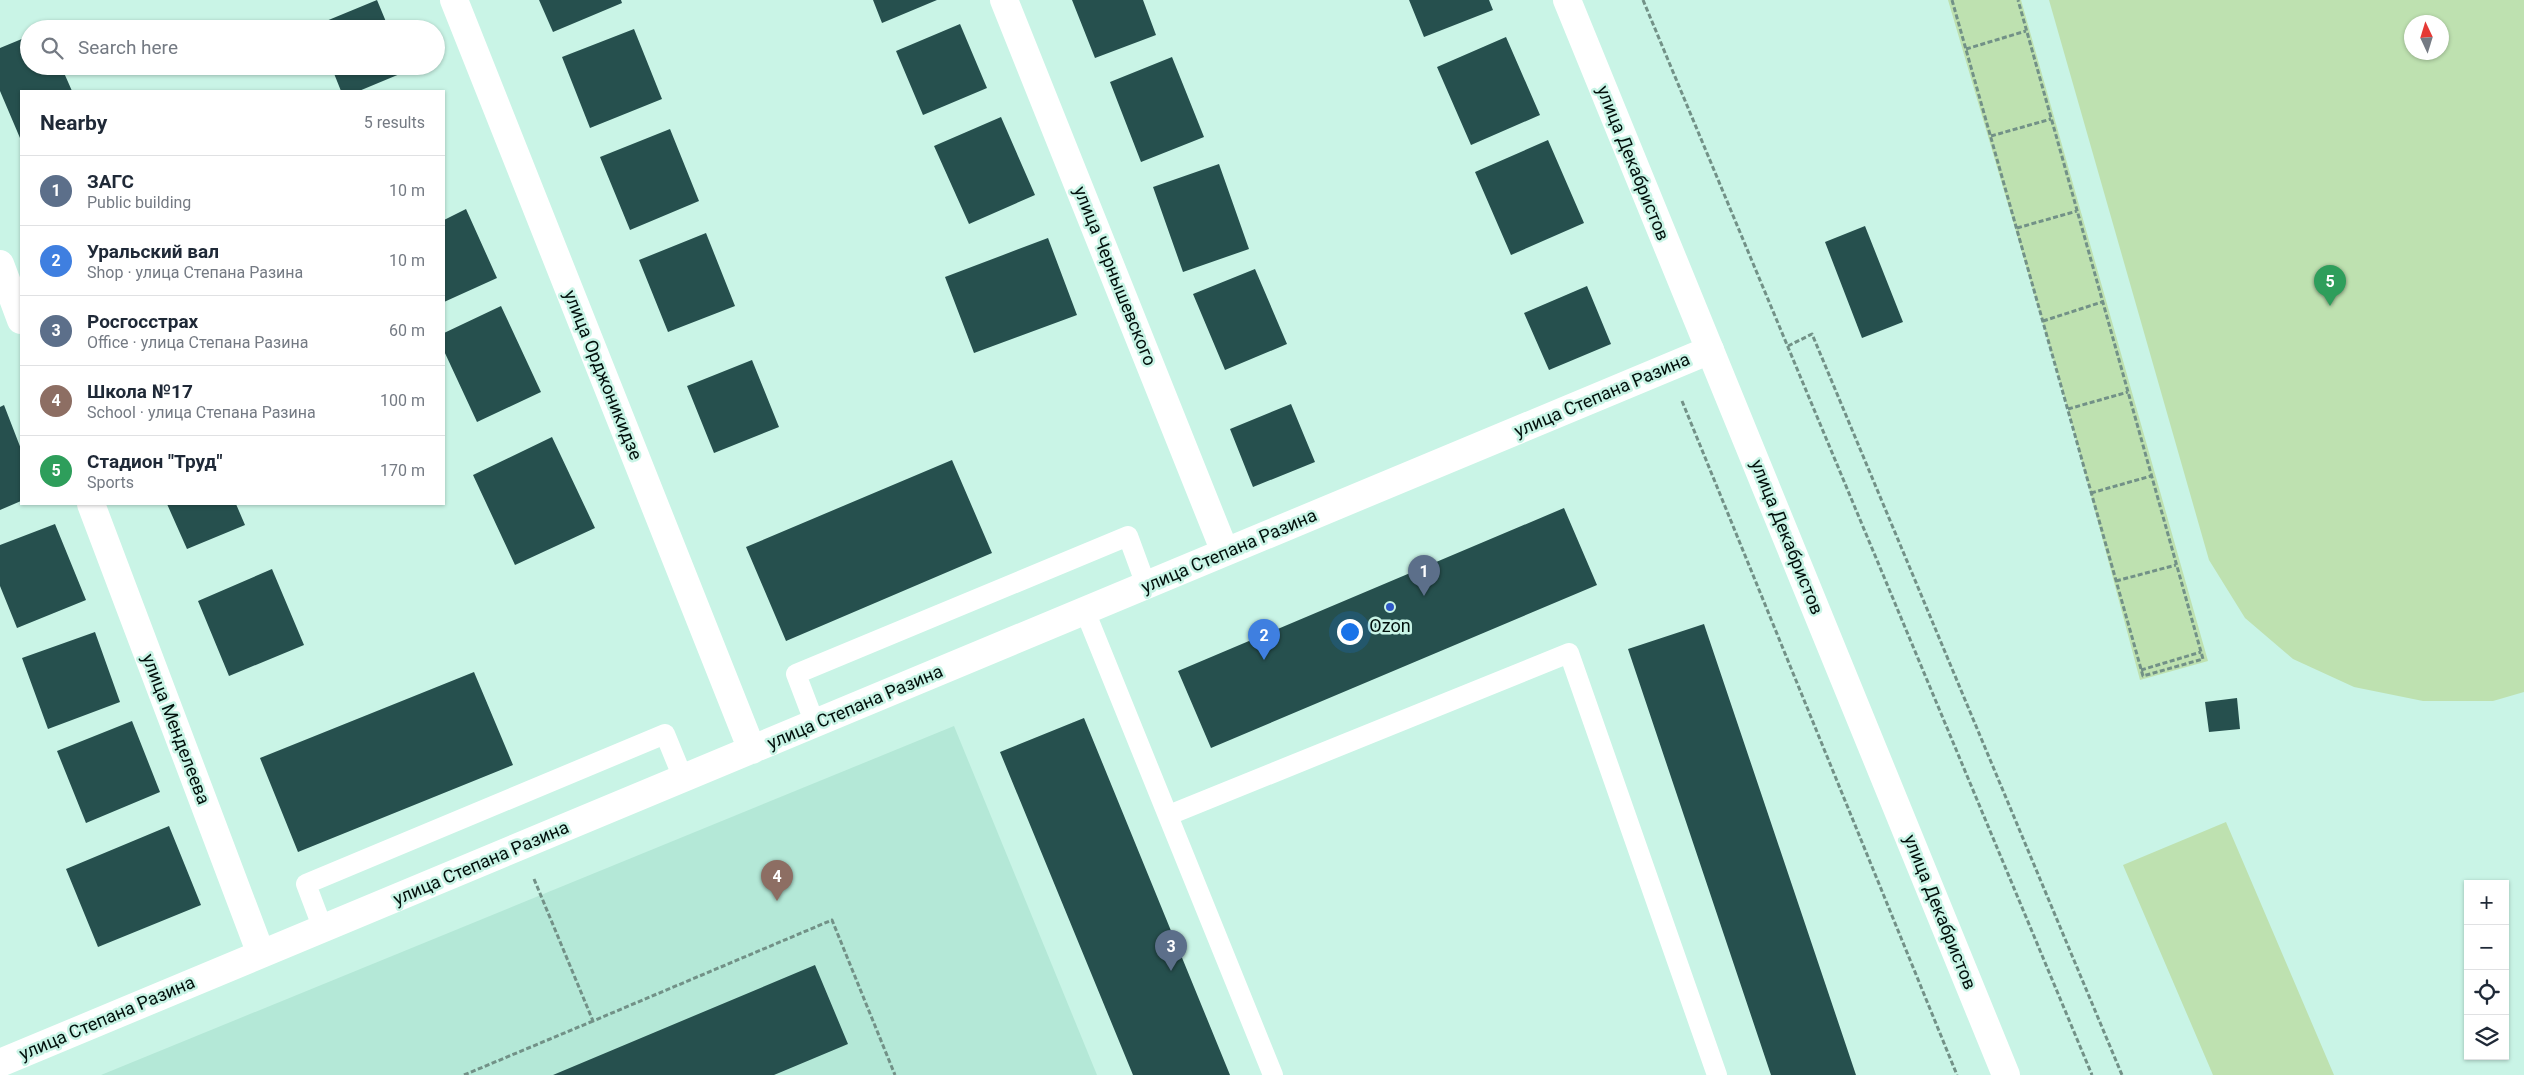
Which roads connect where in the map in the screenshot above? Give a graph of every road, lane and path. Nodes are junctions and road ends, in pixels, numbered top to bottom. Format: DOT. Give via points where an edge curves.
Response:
graph roads {
  1 [pos="454,0"];
  2 [pos="1004,0"];
  3 [pos="1567,0"];
  4 [pos="1643,0"];
  5 [pos="1952,0"];
  6 [pos="2018,0"];
  7 [pos="2026,31"];
  8 [pos="1966,49"];
  9 [pos="2051,119"];
  10 [pos="1990,136"];
  11 [pos="2077,211"];
  12 [pos="2017,228"];
  13 [pos="0,264"];
  14 [pos="2102,302"];
  15 [pos="20,317"];
  16 [pos="2043,321"];
  17 [pos="1788,346"];
  18 [pos="1710,350"];
  19 [pos="2128,392"];
  20 [pos="1680,398"];
  21 [pos="2068,409"];
  22 [pos="2151,476"];
  23 [pos="2091,493"];
  24 [pos="91,505"];
  25 [pos="1225,552"];
  26 [pos="2176,565"];
  27 [pos="2116,582"];
  28 [pos="1146,585"];
  29 [pos="1084,611"];
  30 [pos="2201,652"];
  31 [pos="2141,670"];
  32 [pos="814,724"];
  33 [pos="752,750"];
  34 [pos="683,778"];
  35 [pos="1169,815"];
  36 [pos="530,870"];
  37 [pos="323,929"];
  38 [pos="261,954"];
  39 [pos="593,1021"];
  40 [pos="0,1063"];
  41 [pos="464,1075"];
  42 [pos="895,1075"];
  43 [pos="1273,1075"];
  44 [pos="1717,1075"];
  45 [pos="1957,1075"];
  46 [pos="2006,1075"];
  47 [pos="2092,1075"];
  48 [pos="2122,1075"];
  1 -- 33 [label="street, улица Орджоникидзе"];
  2 -- 25 [label="street, улица Чернышевского"];
  3 -- 18 [label="street, улица Декабристов"];
  4 -- 17 [label="path"];
  5 -- 8 [label="path"];
  6 -- 7 [label="path"];
  7 -- 8 [label="path"];
  7 -- 9 [label="path"];
  8 -- 10 [label="path"];
  9 -- 10 [label="path"];
  9 -- 11 [label="path"];
  10 -- 12 [label="path"];
  11 -- 12 [label="path"];
  11 -- 14 [label="path"];
  12 -- 16 [label="path"];
  13 -- 15 [label="street"];
  14 -- 16 [label="path"];
  14 -- 19 [label="path"];
  16 -- 21 [label="path"];
  17 -- 47 [label="path"];
  17 -- 48 [label="path" via="1812,334"];
  18 -- 25 [label="street, улица Степана Разина"];
  18 -- 46 [label="street, улица Декабристов"];
  19 -- 21 [label="path"];
  19 -- 22 [label="path"];
  20 -- 45 [label="path"];
  21 -- 23 [label="path"];
  22 -- 23 [label="path"];
  22 -- 26 [label="path"];
  23 -- 27 [label="path"];
  24 -- 38 [label="street, улица Менделеева"];
  25 -- 28 [label="street, улица Степана Разина"];
  26 -- 27 [label="path"];
  26 -- 30 [label="path"];
  27 -- 30 [label="path" via="2143,676 2203,659"];
  28 -- 29 [label="street, улица Степана Разина"];
  28 -- 32 [label="lane" via="1128,536 903,629 796,674"];
  29 -- 32 [label="street, улица Степана Разина"];
  29 -- 35 [label="lane"];
  30 -- 31 [label="path"];
  32 -- 33 [label="street, улица Степана Разина"];
  33 -- 34 [label="street, улица Степана Разина"];
  34 -- 37 [label="street, улица Степана Разина"];
  34 -- 37 [label="lane" via="665,734 324,876 306,884"];
  35 -- 43 [label="lane"];
  35 -- 44 [label="lane" via="1569,653"];
  36 -- 39 [label="path"];
  37 -- 38 [label="street, улица Степана Разина"];
  38 -- 40 [label="street, улица Степана Разина"];
  39 -- 41 [label="path"];
  39 -- 42 [label="path" via="832,920"];
}
